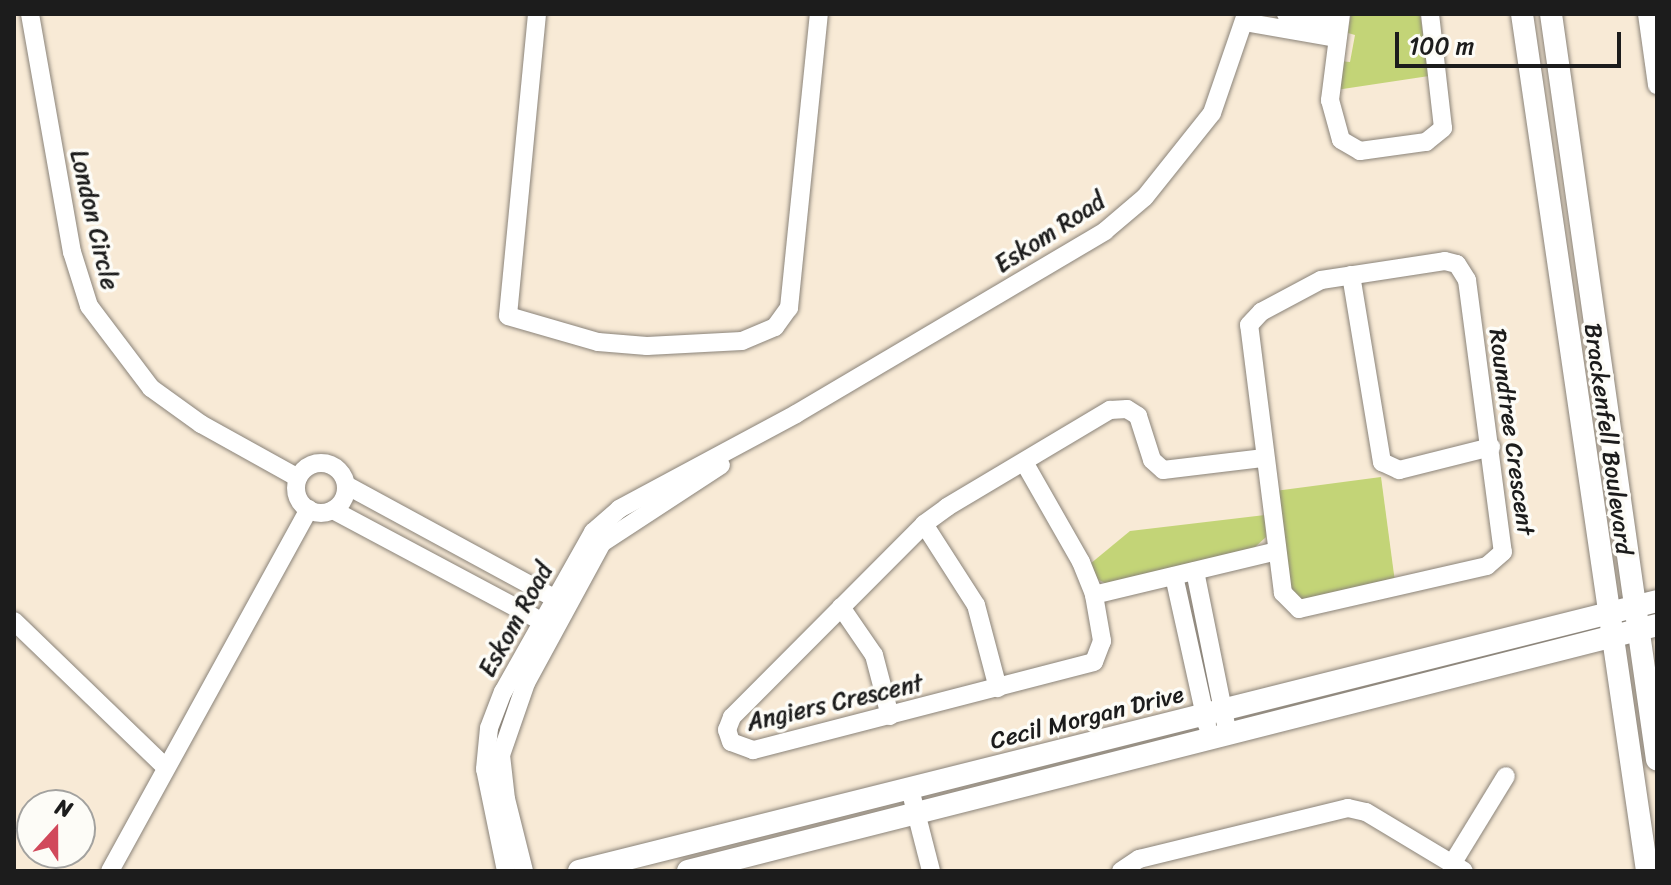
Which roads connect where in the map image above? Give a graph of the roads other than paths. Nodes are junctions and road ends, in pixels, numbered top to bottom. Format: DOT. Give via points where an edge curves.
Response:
graph roads {
  1 [pos="30,14"];
  2 [pos="537,14"];
  3 [pos="819,14"];
  4 [pos="1286,14"];
  5 [pos="1430,14"];
  6 [pos="1522,14"];
  7 [pos="1551,14"];
  8 [pos="1647,14"];
  9 [pos="1245,18"];
  10 [pos="1339,25"];
  11 [pos="1657,85"];
  12 [pos="1351,275"];
  13 [pos="1491,447"];
  14 [pos="1264,458"];
  15 [pos="1024,462"];
  16 [pos="298,478"];
  17 [pos="346,485"];
  18 [pos="309,509"];
  19 [pos="333,510"];
  20 [pos="924,524"];
  21 [pos="1277,551"];
  22 [pos="1195,571"];
  23 [pos="1174,576"];
  24 [pos="1094,595"];
  25 [pos="1657,601"];
  26 [pos="560,602"];
  27 [pos="841,607"];
  28 [pos="1635,607"];
  29 [pos="1607,615"];
  30 [pos="14,621"];
  31 [pos="548,625"];
  32 [pos="1648,628"];
  33 [pos="1610,639"];
  34 [pos="1211,642"];
  35 [pos="1190,648"];
  36 [pos="998,688"];
  37 [pos="1213,713"];
  38 [pos="890,716"];
  39 [pos="1219,737"];
  40 [pos="1657,760"];
  41 [pos="166,768"];
  42 [pos="1506,776"];
  43 [pos="910,789"];
  44 [pos="916,814"];
  45 [pos="1458,868"];
  46 [pos="110,871"];
  47 [pos="506,871"];
  48 [pos="524,871"];
  49 [pos="579,871"];
  50 [pos="688,871"];
  51 [pos="931,871"];
  52 [pos="1121,871"];
  53 [pos="1647,871"];
  1 -- 16 [label="street, London Circle" via="72,252 89,306 151,388 201,424"];
  2 -- 3 [label="street" via="508,316 598,342 647,346 717,345 775,327 789,308"];
  4 -- 10 [label="street"];
  5 -- 10 [label="street" via="1445,123 1437,137 1426,142 1360,151 1341,140 1329,87"];
  6 -- 29 [label="street, Brackenfell Boulevard"];
  7 -- 28 [label="street, Brackenfell Boulevard"];
  8 -- 11 [label="street"];
  9 -- 10 [label="street"];
  9 -- 26 [label="street, Eskom Road" via="1212,113 1134,207 1086,243 796,414 768,437 616,530"];
  12 -- 13 [label="street, Roundtree Crescent" via="1445,261 1462,269"];
  12 -- 13 [label="street" via="1382,462 1399,470"];
  12 -- 14 [label="street, Roundtree Crescent" via="1314,283 1249,325"];
  13 -- 21 [label="street, Roundtree Crescent" via="1505,540 1493,563 1304,610 1285,598"];
  14 -- 15 [label="street, Angiers Crescent" via="1163,470 1152,460 1141,421 1122,408"];
  14 -- 21 [label="street, Roundtree Crescent"];
  15 -- 20 [label="street, Angiers Crescent"];
  15 -- 24 [label="street, Angiers Crescent"];
  16 -- 17 [label="street" via="311,465 329,464"];
  16 -- 18 [label="street" via="299,498"];
  17 -- 19 [label="street"];
  17 -- 26 [label="street"];
  18 -- 19 [label="street"];
  18 -- 41 [label="street"];
  19 -- 31 [label="street"];
  20 -- 27 [label="street, Angiers Crescent"];
  20 -- 36 [label="street" via="976,605"];
  21 -- 22 [label="street"];
  22 -- 23 [label="street"];
  22 -- 34 [label="street"];
  23 -- 24 [label="street"];
  23 -- 35 [label="street"];
  24 -- 36 [label="street, Angiers Crescent" via="1102,646 1094,662"];
  25 -- 28 [label="street, Cecil Morgan Drive"];
  26 -- 31 [label="street, Eskom Road"];
  27 -- 38 [label="street" via="874,655"];
  27 -- 38 [label="street, Angiers Crescent" via="732,717 728,736 747,751"];
  28 -- 29 [label="street, Cecil Morgan Drive"];
  28 -- 32 [label="street, Brackenfell Boulevard"];
  29 -- 33 [label="street, Brackenfell Boulevard"];
  29 -- 37 [label="street, Cecil Morgan Drive"];
  30 -- 41 [label="street"];
  31 -- 47 [label="street, Eskom Road" via="495,710 485,751"];
  31 -- 48 [label="street, Eskom Road" via="501,755"];
  32 -- 33 [label="street"];
  32 -- 40 [label="street, Brackenfell Boulevard"];
  33 -- 39 [label="street"];
  33 -- 53 [label="street, Brackenfell Boulevard"];
  34 -- 35 [label="street"];
  34 -- 37 [label="street"];
  35 -- 37 [label="street"];
  36 -- 38 [label="street, Angiers Crescent"];
  37 -- 39 [label="street"];
  37 -- 43 [label="street, Cecil Morgan Drive"];
  39 -- 44 [label="street"];
  41 -- 46 [label="street"];
  42 -- 45 [label="street"];
  43 -- 44 [label="street"];
  43 -- 49 [label="street, Cecil Morgan Drive"];
  44 -- 50 [label="street"];
  44 -- 51 [label="street"];
  45 -- 52 [label="street" via="1366,812 1348,808 1139,859"];
}
